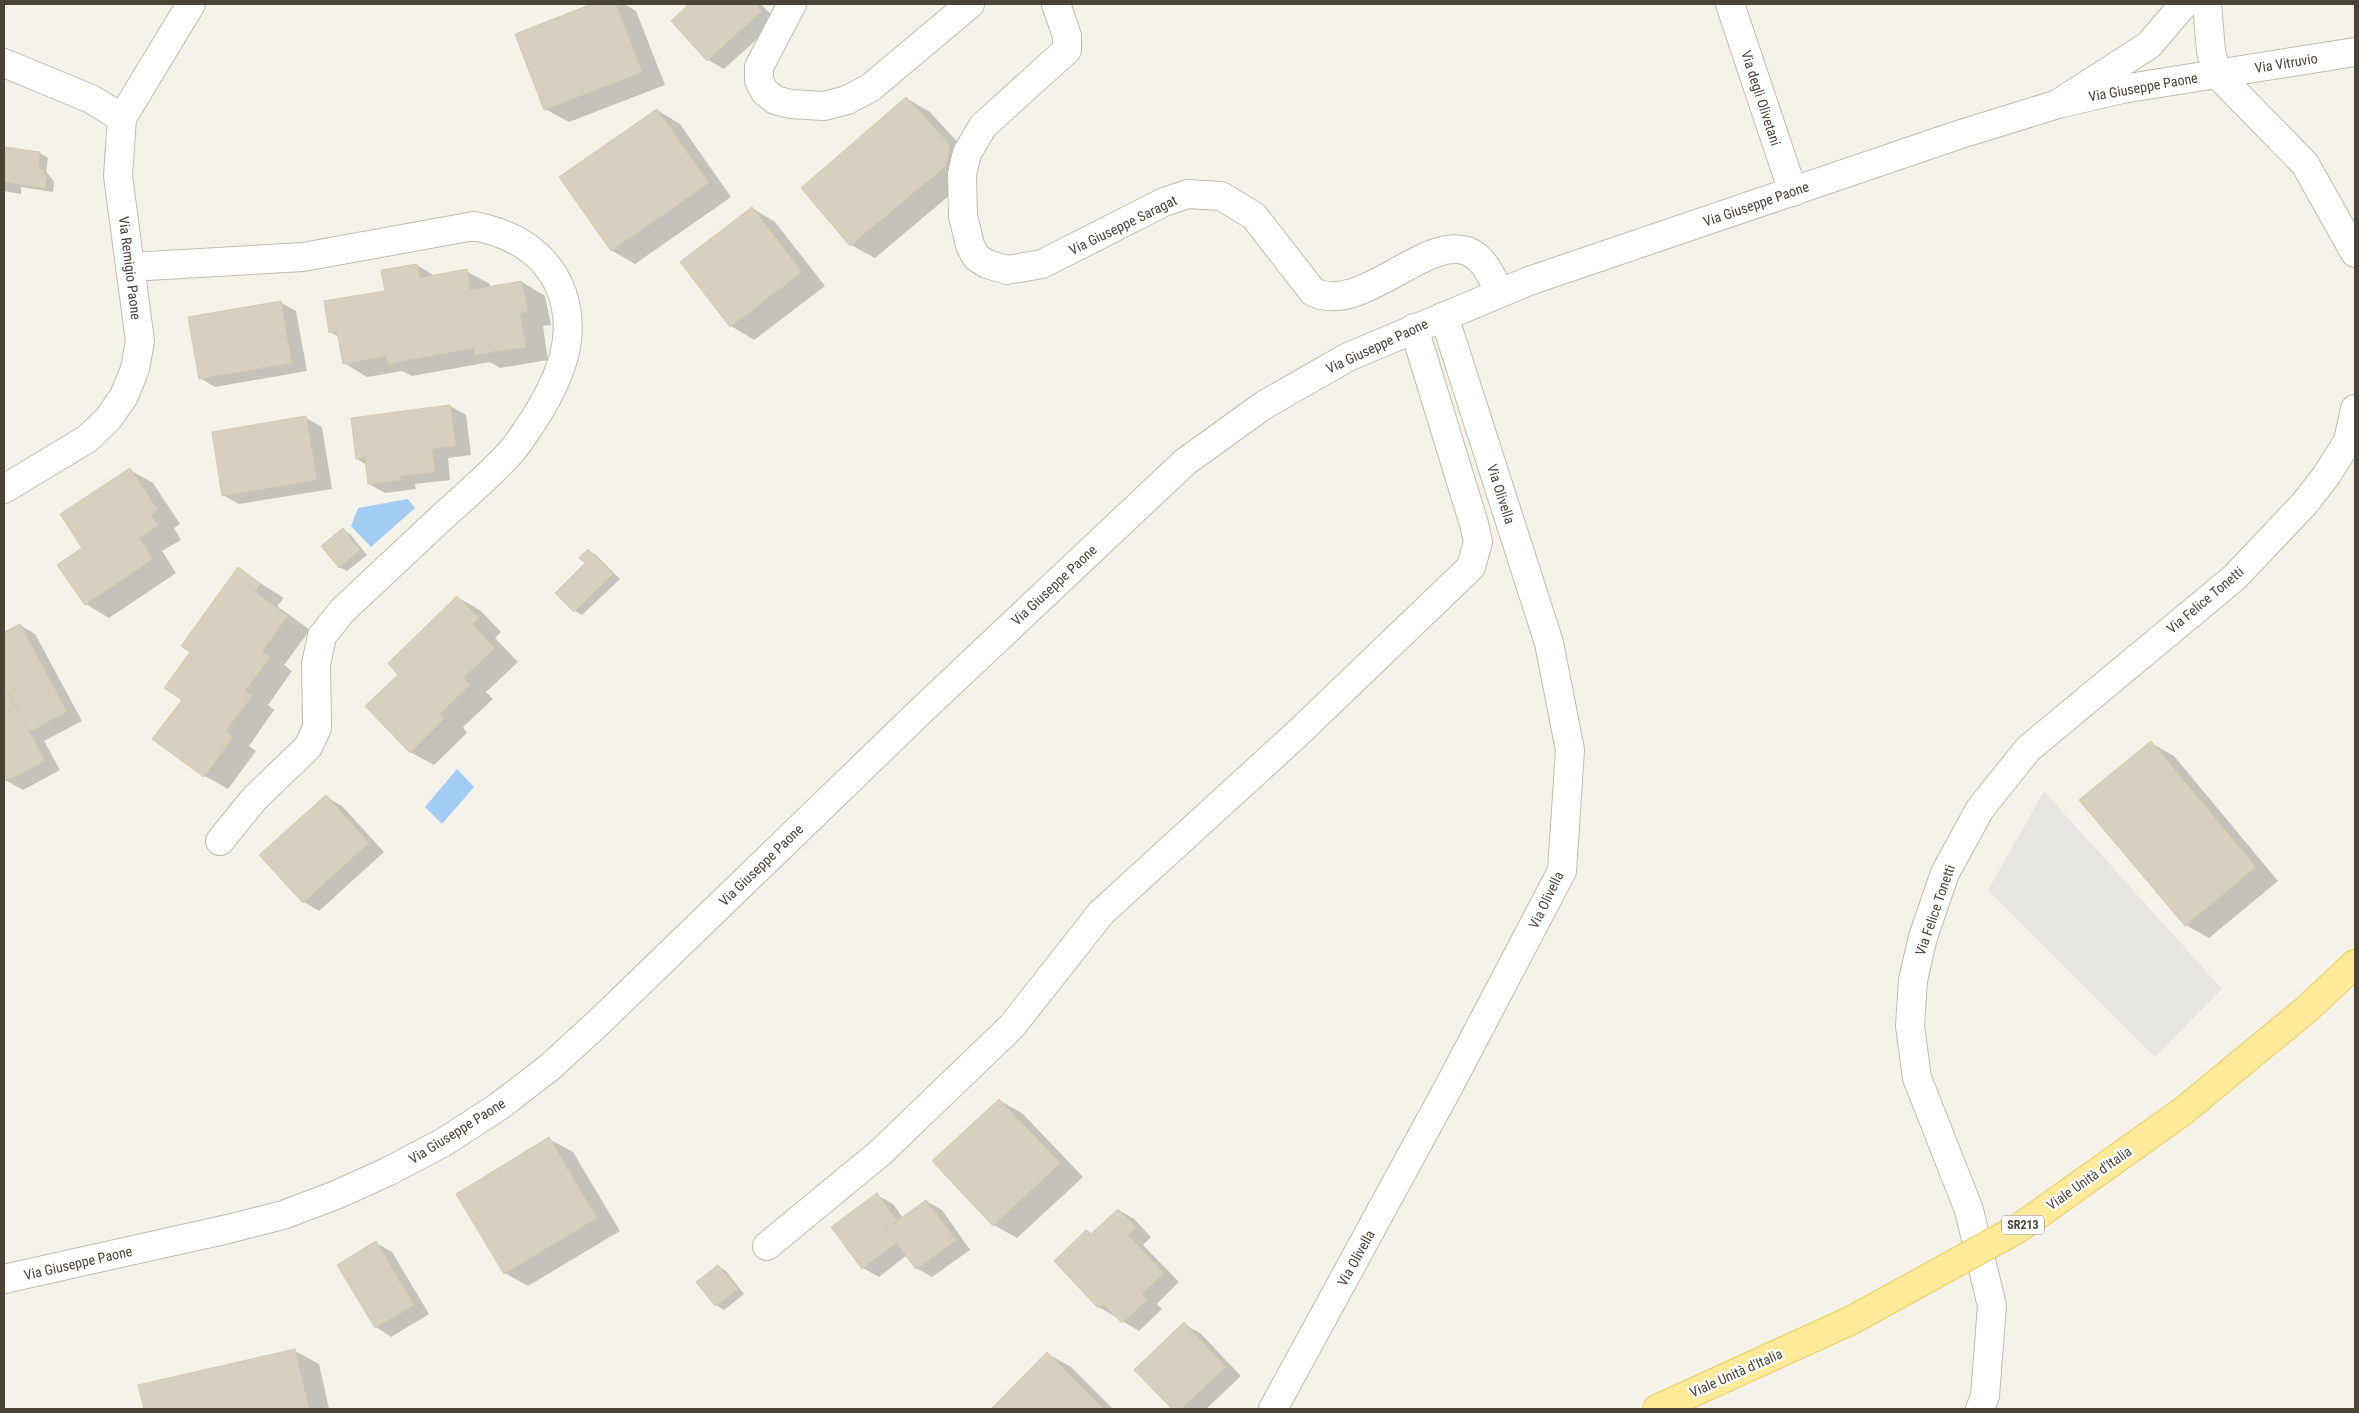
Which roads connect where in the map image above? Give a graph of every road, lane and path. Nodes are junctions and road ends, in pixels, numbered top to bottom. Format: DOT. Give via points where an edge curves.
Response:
graph roads {
  1 [pos="191,4"];
  2 [pos="792,4"];
  3 [pos="970,4"];
  4 [pos="1056,4"];
  5 [pos="1730,4"];
  6 [pos="2184,4"];
  7 [pos="2207,4"];
  8 [pos="2355,52"];
  9 [pos="4,63"];
  10 [pos="2217,74"];
  11 [pos="2058,104"];
  12 [pos="122,118"];
  13 [pos="1793,192"];
  14 [pos="2355,253"];
  15 [pos="130,267"];
  16 [pos="1500,292"];
  17 [pos="1444,316"];
  18 [pos="1414,328"];
  19 [pos="2355,410"];
  20 [pos="4,488"];
  21 [pos="220,841"];
  22 [pos="2355,964"];
  23 [pos="767,1246"];
  24 [pos="4,1279"];
  25 [pos="1273,1409"];
  26 [pos="1656,1409"];
  27 [pos="1980,1409"];
  1 -- 12 [label="street, Via Remigio Paone"];
  2 -- 3 [label="street" via="758,67 759,81 775,100 824,106 847,100 870,88"];
  4 -- 16 [label="street, Via Giuseppe Saragat" via="1067,36 1067,50 983,126 967,153 962,174 963,216 970,245 976,257 986,264 1007,270 1042,264 1164,202 1188,194 1222,196 1254,216 1313,292 1325,298 1351,294 1430,256 1455,249 1468,252 1479,260"];
  5 -- 13 [label="street, Via degli Olivetani"];
  6 -- 11 [label="street" via="2149,45"];
  7 -- 10 [label="street" via="2211,52"];
  8 -- 10 [label="street, Via Vitruvio"];
  9 -- 12 [label="street" via="91,99"];
  10 -- 11 [label="street, Via Giuseppe Paone" via="2122,89"];
  10 -- 14 [label="street" via="2305,164"];
  11 -- 13 [label="street, Via Giuseppe Paone"];
  12 -- 15 [label="street, Via Remigio Paone" via="118,176"];
  13 -- 16 [label="street, Via Giuseppe Paone"];
  15 -- 20 [label="street, Via Remigio Paone" via="140,341 135,369 124,396 108,419 87,439"];
  15 -- 21 [label="street" via="303,257 474,226 497,231 538,255 553,273 568,314 569,336 565,357 550,395 512,452 342,611 322,636 316,664 317,728 308,747 254,799"];
  16 -- 17 [label="street, Via Giuseppe Paone"];
  17 -- 18 [label="street, Via Giuseppe Paone"];
  17 -- 25 [label="street, Via Olivella" via="1549,643 1570,750 1562,871"];
  18 -- 23 [label="street" via="1474,524 1478,542 1471,567 1298,733 1101,913 1012,1026 888,1146"];
  18 -- 24 [label="street, Via Giuseppe Paone" via="1348,357 1264,405 1185,462 924,708 597,1024 550,1067 498,1107 444,1142 388,1172 283,1215"];
  19 -- 27 [label="street, Via Felice Tonetti" via="2348,441 2305,503 2235,577 2028,749 1980,809 1945,873 1923,937 1913,980 1910,1026 1917,1078 1969,1210 1992,1306 1985,1396"];
  22 -- 26 [label="main road, Viale Unità d'Italia / SR213, bridge" via="2307,1009 2182,1112 2018,1228 1852,1320"];
}
